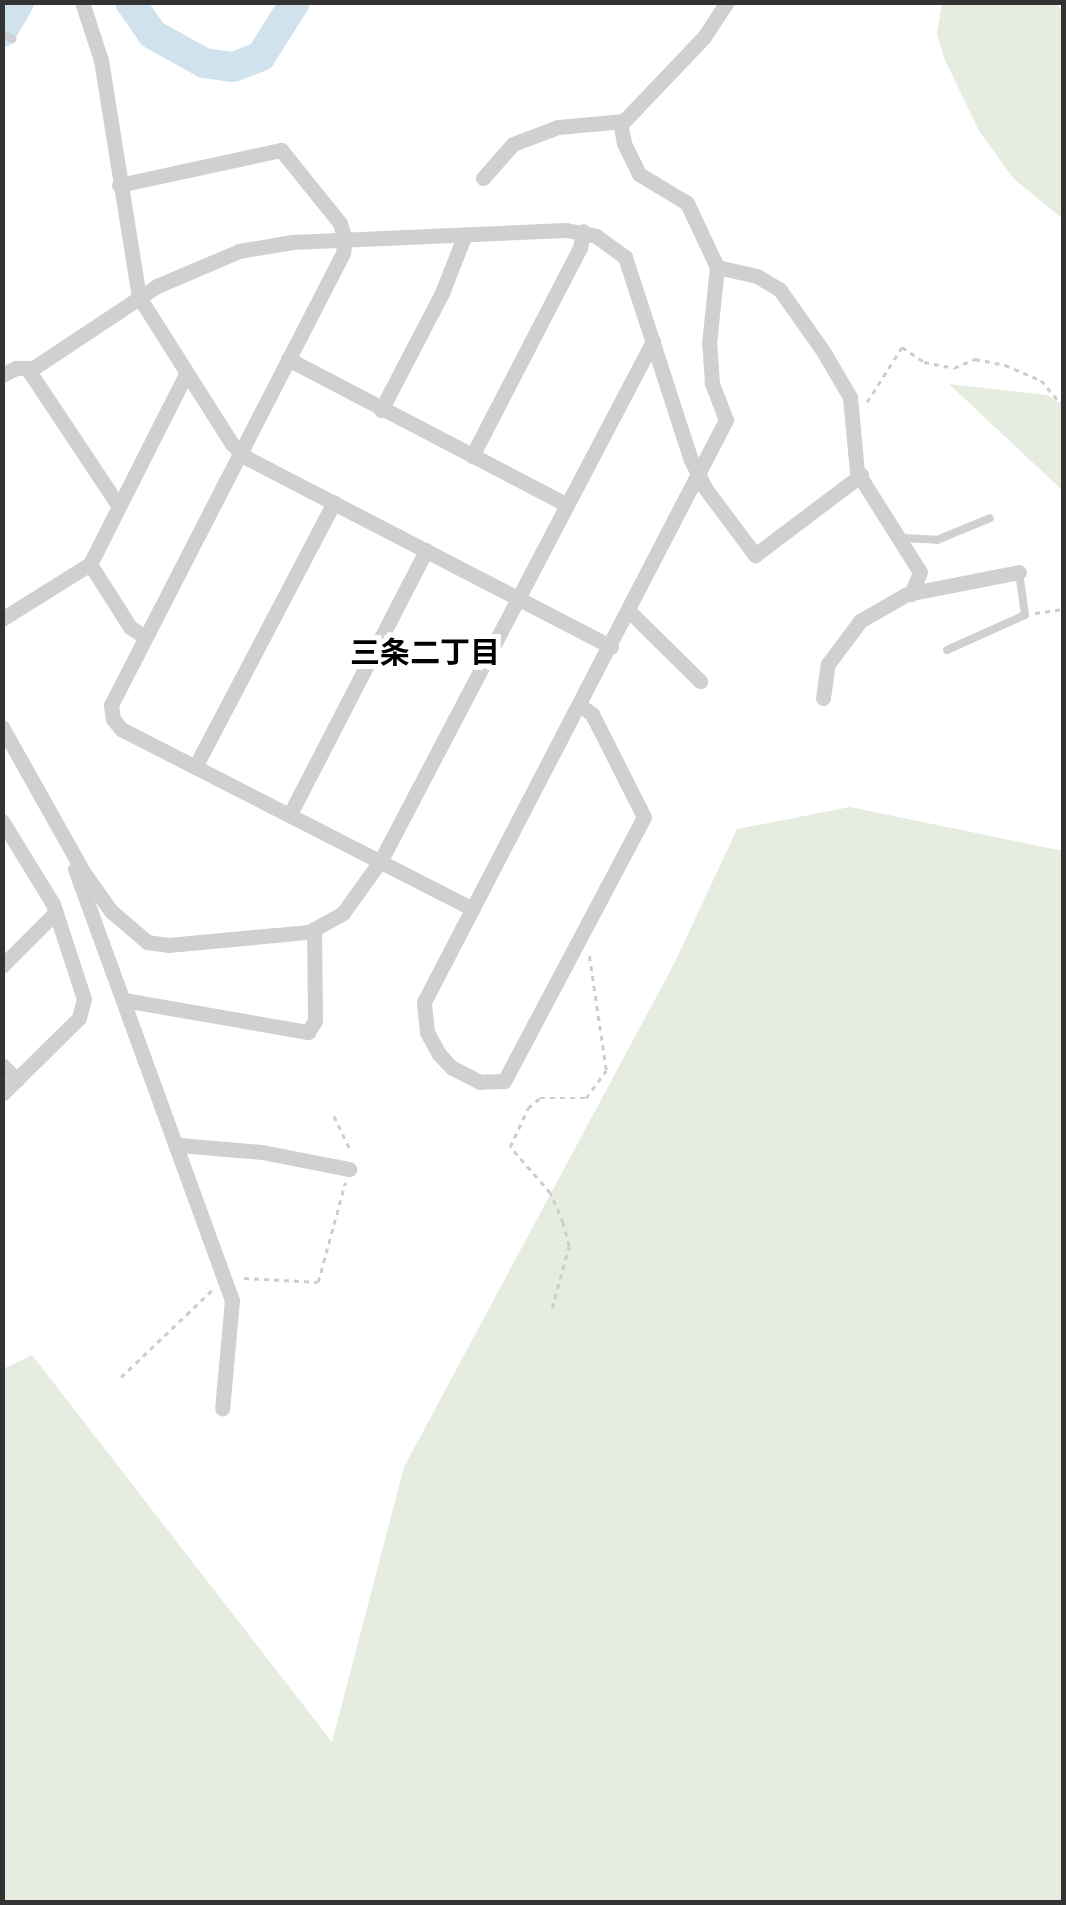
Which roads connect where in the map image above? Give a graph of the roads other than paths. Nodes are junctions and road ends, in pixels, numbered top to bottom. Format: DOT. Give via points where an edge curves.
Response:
graph roads {
  1 [pos="82,2"];
  2 [pos="728,2"];
  3 [pos="2,33"];
  4 [pos="12,39"];
  5 [pos="620,122"];
  6 [pos="482,178"];
  7 [pos="119,185"];
  8 [pos="583,231"];
  9 [pos="465,234"];
  10 [pos="344,240"];
  11 [pos="717,267"];
  12 [pos="139,297"];
  13 [pos="653,340"];
  14 [pos="288,359"];
  15 [pos="30,368"];
  16 [pos="186,374"];
  17 [pos="2,376"];
  18 [pos="381,410"];
  19 [pos="240,452"];
  20 [pos="472,456"];
  21 [pos="698,474"];
  22 [pos="861,476"];
  23 [pos="334,502"];
  24 [pos="565,504"];
  25 [pos="118,506"];
  26 [pos="990,518"];
  27 [pos="903,538"];
  28 [pos="426,550"];
  29 [pos="90,564"];
  30 [pos="1019,572"];
  31 [pos="912,594"];
  32 [pos="517,598"];
  33 [pos="629,611"];
  34 [pos="2,619"];
  35 [pos="145,637"];
  36 [pos="611,646"];
  37 [pos="946,650"];
  38 [pos="700,681"];
  39 [pos="823,698"];
  40 [pos="581,706"];
  41 [pos="2,728"];
  42 [pos="195,766"];
  43 [pos="290,814"];
  44 [pos="5,832"];
  45 [pos="68,846"];
  46 [pos="380,860"];
  47 [pos="473,909"];
  48 [pos="56,912"];
  49 [pos="314,930"];
  50 [pos="2,966"];
  51 [pos="124,1000"];
  52 [pos="2,1065"];
  53 [pos="17,1080"];
  54 [pos="2,1094"];
  55 [pos="179,1146"];
  56 [pos="349,1168"];
  57 [pos="222,1409"];
  1 -- 7 [label="street" via="101,60"];
  2 -- 5 [label="street" via="704,37"];
  3 -- 4 [label="lane"];
  5 -- 6 [label="street" via="558,127 513,144"];
  5 -- 11 [label="street" via="639,174 687,203"];
  7 -- 10 [label="street" via="282,150 340,223"];
  7 -- 12 [label="street"];
  8 -- 9 [label="street"];
  8 -- 13 [label="street" via="611,242 626,258"];
  8 -- 20 [label="street"];
  9 -- 10 [label="street"];
  9 -- 18 [label="street"];
  10 -- 12 [label="street" via="239,251"];
  10 -- 14 [label="street"];
  11 -- 21 [label="street" via="709,344 712,383 726,420"];
  11 -- 22 [label="street" via="757,276 780,290 824,351 850,398"];
  12 -- 15 [label="street"];
  12 -- 16 [label="street"];
  13 -- 21 [label="street"];
  13 -- 24 [label="street"];
  14 -- 18 [label="street"];
  14 -- 19 [label="street"];
  15 -- 17 [label="street"];
  15 -- 25 [label="street"];
  16 -- 19 [label="street"];
  16 -- 25 [label="street"];
  18 -- 20 [label="street"];
  19 -- 23 [label="street"];
  19 -- 35 [label="street"];
  20 -- 24 [label="street"];
  21 -- 22 [label="street" via="755,555"];
  21 -- 33 [label="street"];
  22 -- 27 [label="street"];
  23 -- 28 [label="street"];
  23 -- 42 [label="street"];
  24 -- 32 [label="street"];
  25 -- 29 [label="street"];
  26 -- 27 [label="lane" via="938,540"];
  27 -- 31 [label="street" via="920,572"];
  28 -- 32 [label="street"];
  28 -- 43 [label="street"];
  29 -- 34 [label="street"];
  29 -- 35 [label="street" via="130,627"];
  30 -- 31 [label="street"];
  30 -- 37 [label="lane" via="1024,615"];
  31 -- 39 [label="street" via="860,622 828,664"];
  32 -- 36 [label="street"];
  32 -- 46 [label="street"];
  33 -- 36 [label="street"];
  33 -- 38 [label="street"];
  35 -- 42 [label="street" via="110,705 114,719"];
  36 -- 40 [label="street"];
  40 -- 47 [label="street"];
  40 -- 47 [label="street" via="592,714 644,818 504,1081 480,1082 452,1068 423,1014"];
  41 -- 45 [label="street"];
  42 -- 43 [label="street"];
  43 -- 46 [label="street"];
  44 -- 48 [label="street"];
  45 -- 49 [label="street" via="110,910 147,942"];
  45 -- 51 [label="street"];
  46 -- 47 [label="street"];
  46 -- 49 [label="street" via="354,901"];
  48 -- 50 [label="street"];
  48 -- 53 [label="street" via="80,979 82,1009"];
  49 -- 51 [label="street" via="315,1021 308,1032"];
  51 -- 55 [label="street"];
  52 -- 53 [label="street"];
  53 -- 54 [label="street"];
  55 -- 56 [label="street"];
  55 -- 57 [label="street" via="234,1316"];
}
